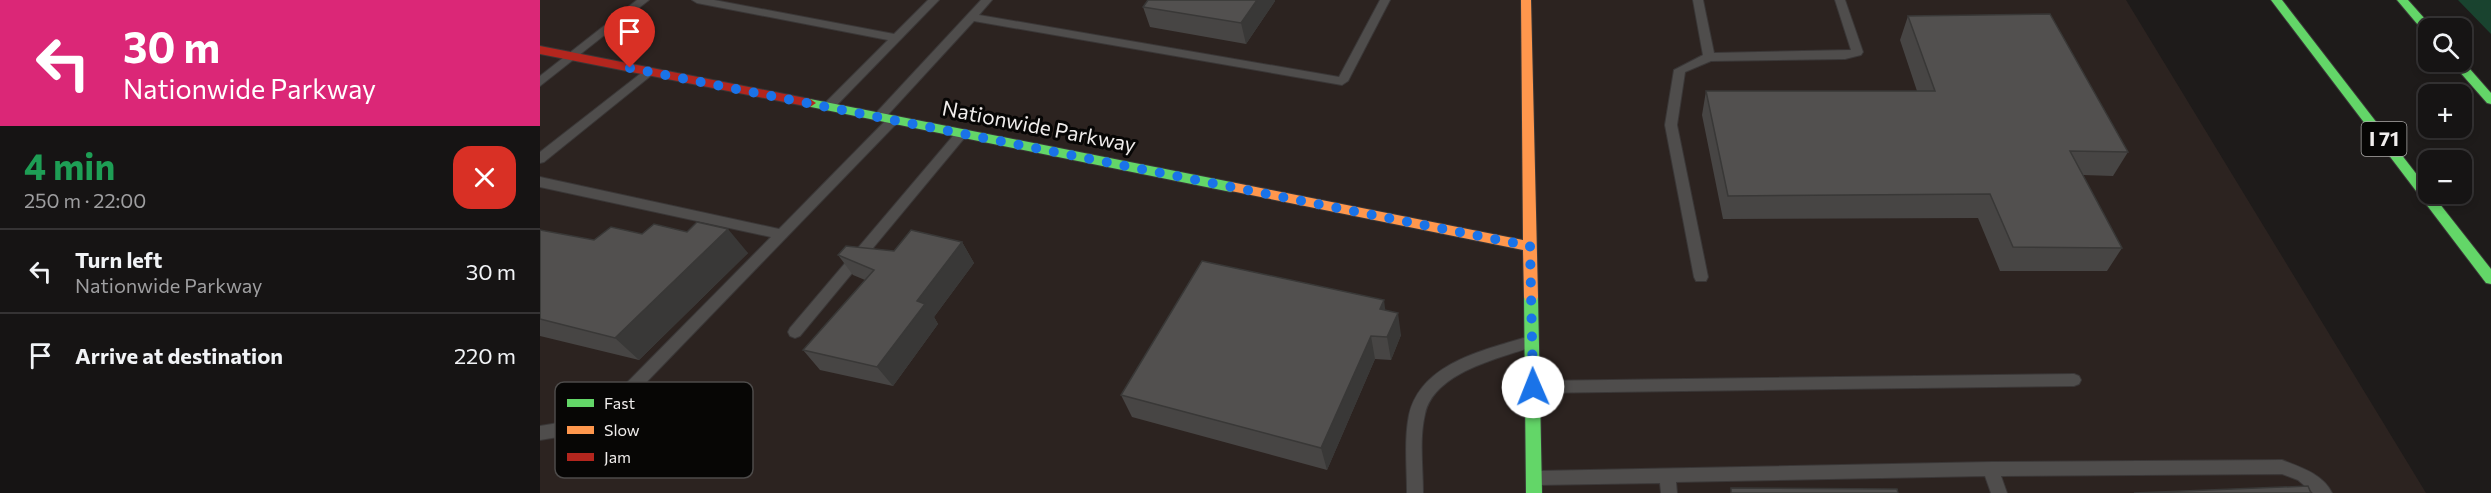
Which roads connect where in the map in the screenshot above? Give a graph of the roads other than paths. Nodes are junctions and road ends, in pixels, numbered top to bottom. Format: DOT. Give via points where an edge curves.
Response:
graph roads {
  1 [pos="644,0"];
  2 [pos="697,0"];
  3 [pos="934,0"];
  4 [pos="987,0"];
  5 [pos="1385,0"];
  6 [pos="1526,0"];
  7 [pos="1698,0"];
  8 [pos="1840,0"];
  9 [pos="2276,0"];
  10 [pos="2402,0"];
  11 [pos="971,17"];
  12 [pos="2418,18"];
  13 [pos="894,38"];
  14 [pos="540,50"];
  15 [pos="574,56"];
  16 [pos="1709,57"];
  17 [pos="649,71"];
  18 [pos="2466,72"];
  19 [pos="540,82"];
  20 [pos="2491,100"];
  21 [pos="828,107"];
  22 [pos="879,117"];
  23 [pos="893,120"];
  24 [pos="962,133"];
  25 [pos="540,159"];
  26 [pos="540,182"];
  27 [pos="782,234"];
  28 [pos="1530,246"];
  29 [pos="1701,277"];
  30 [pos="2491,279"];
  31 [pos="795,332"];
  32 [pos="1532,342"];
  33 [pos="2074,380"];
  34 [pos="638,382"];
  35 [pos="1533,387"];
  36 [pos="555,430"];
  37 [pos="540,433"];
  38 [pos="1991,469"];
  39 [pos="1667,476"];
  40 [pos="1534,486"];
  41 [pos="1414,493"];
  42 [pos="1669,493"];
  43 [pos="1999,493"];
  44 [pos="2324,493"];
  1 -- 15 [label="lane"];
  2 -- 13 [label="lane"];
  3 -- 13 [label="lane"];
  4 -- 11 [label="lane"];
  5 -- 11 [label="lane" via="1342,81"];
  6 -- 28 [label="main road"];
  7 -- 16 [label="lane"];
  8 -- 16 [label="lane" via="1857,52"];
  9 -- 30 [label="main road, I 71"];
  10 -- 12 [label="main road"];
  11 -- 22 [label="lane"];
  13 -- 21 [label="lane"];
  14 -- 15 [label="main road, Nationwide Parkway"];
  15 -- 17 [label="main road, Nationwide Parkway"];
  15 -- 19 [label="lane"];
  16 -- 29 [label="lane" via="1680,70 1671,125"];
  17 -- 21 [label="main road, Nationwide Parkway"];
  17 -- 25 [label="lane"];
  18 -- 20 [label="main road"];
  21 -- 22 [label="main road, Nationwide Parkway"];
  22 -- 23 [label="main road, Nationwide Parkway"];
  23 -- 24 [label="main road, Nationwide Parkway"];
  23 -- 27 [label="lane"];
  24 -- 28 [label="main road, Nationwide Parkway"];
  24 -- 31 [label="lane"];
  26 -- 27 [label="lane"];
  27 -- 34 [label="lane"];
  28 -- 32 [label="main road"];
  32 -- 35 [label="main road"];
  32 -- 41 [label="lane" via="1479,359 1430,386 1417,412"];
  33 -- 35 [label="lane"];
  35 -- 40 [label="main road"];
  36 -- 37 [label="lane"];
  38 -- 39 [label="lane"];
  38 -- 43 [label="lane"];
  38 -- 44 [label="lane" via="2282,467 2304,475"];
  39 -- 40 [label="lane"];
  39 -- 42 [label="lane"];
}
